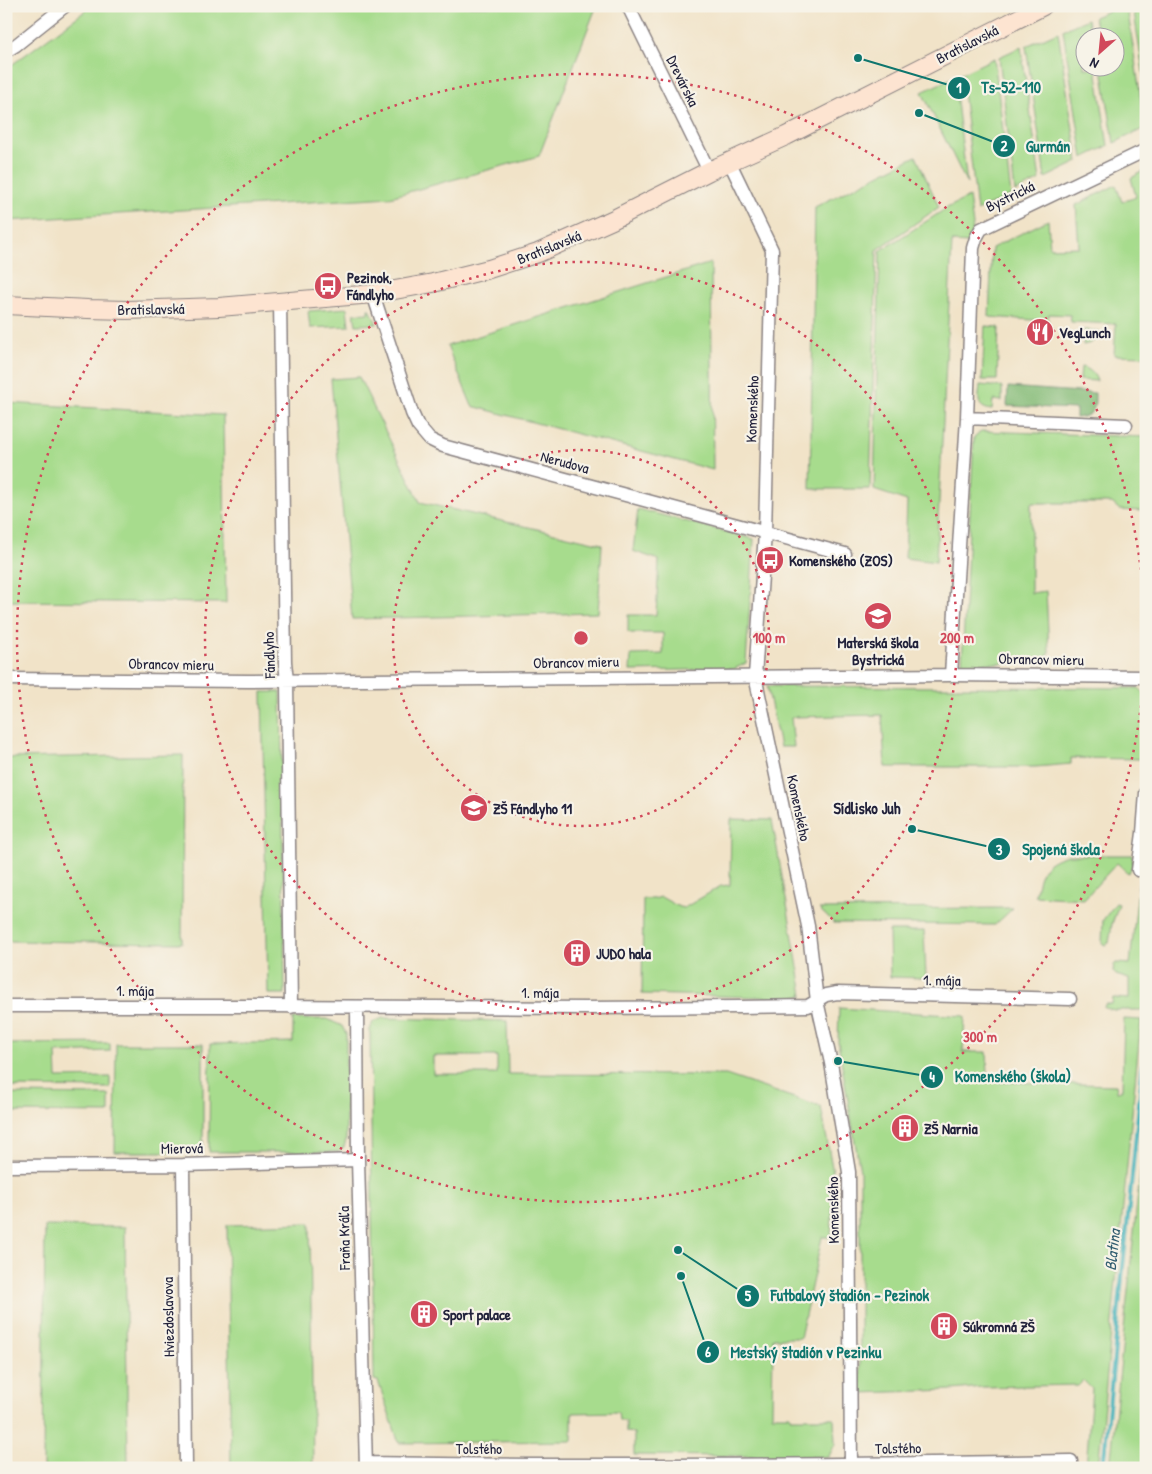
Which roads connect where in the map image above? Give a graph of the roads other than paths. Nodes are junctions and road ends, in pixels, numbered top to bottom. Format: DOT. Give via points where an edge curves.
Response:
graph roads {
  1 [pos="65,6"];
  2 [pos="628,6"];
  3 [pos="1043,6"];
  4 [pos="6,51"];
  5 [pos="1146,150"];
  6 [pos="729,161"];
  7 [pos="709,171"];
  8 [pos="373,294"];
  9 [pos="280,301"];
  10 [pos="6,305"];
  11 [pos="967,418"];
  12 [pos="1126,425"];
  13 [pos="764,533"];
  14 [pos="845,554"];
  15 [pos="952,675"];
  16 [pos="755,676"];
  17 [pos="1146,678"];
  18 [pos="6,679"];
  19 [pos="287,680"];
  20 [pos="1146,793"];
  21 [pos="1138,870"];
  22 [pos="1070,999"];
  23 [pos="817,1001"];
  24 [pos="6,1006"];
  25 [pos="290,1007"];
  26 [pos="357,1007"];
  27 [pos="358,1160"];
  28 [pos="183,1165"];
  29 [pos="6,1166"];
  30 [pos="1071,1465"];
  31 [pos="366,1466"];
  32 [pos="851,1466"];
  33 [pos="602,1467"];
  34 [pos="186,1468"];
  1 -- 4 [label="street"];
  2 -- 7 [label="street, Drevárska"];
  3 -- 6 [label="main road, Bratislavská" via="786,136"];
  5 -- 11 [label="street, Bystrická" via="981,229 974,248"];
  6 -- 7 [label="main road, Bratislavská"];
  6 -- 13 [label="street, Komenského" via="772,250"];
  7 -- 8 [label="main road, Bratislavská" via="538,253 425,285"];
  8 -- 9 [label="main road, Bratislavská"];
  8 -- 13 [label="street, Nerudova" via="412,413 428,439 443,446"];
  9 -- 10 [label="main road, Bratislavská" via="127,310"];
  9 -- 19 [label="street, Fándlyho"];
  11 -- 12 [label="street"];
  11 -- 15 [label="street, Bystrická"];
  13 -- 14 [label="street, Nerudova"];
  13 -- 16 [label="street, Komenského"];
  15 -- 16 [label="street, Obrancov mieru"];
  15 -- 17 [label="street, Obrancov mieru"];
  16 -- 19 [label="street, Obrancov mieru"];
  16 -- 23 [label="street, Komenského" via="808,926"];
  18 -- 19 [label="street, Obrancov mieru"];
  19 -- 25 [label="street, Fándlyho"];
  20 -- 21 [label="street"];
  22 -- 23 [label="street, 1. mája" via="837,993"];
  23 -- 26 [label="street, 1. mája" via="808,1006 740,1007"];
  23 -- 32 [label="street, Komenského" via="849,1172"];
  24 -- 25 [label="street, 1. mája"];
  25 -- 26 [label="street, 1. mája"];
  26 -- 27 [label="street, Fraňa Kráľa"];
  27 -- 28 [label="street, Mierová"];
  27 -- 31 [label="street, Fraňa Kráľa"];
  28 -- 29 [label="street, Mierová"];
  28 -- 34 [label="street, Hviezdoslavova"];
  30 -- 32 [label="street, Tolstého"];
  31 -- 33 [label="street, Tolstého"];
  32 -- 33 [label="street, Tolstého"];
}
